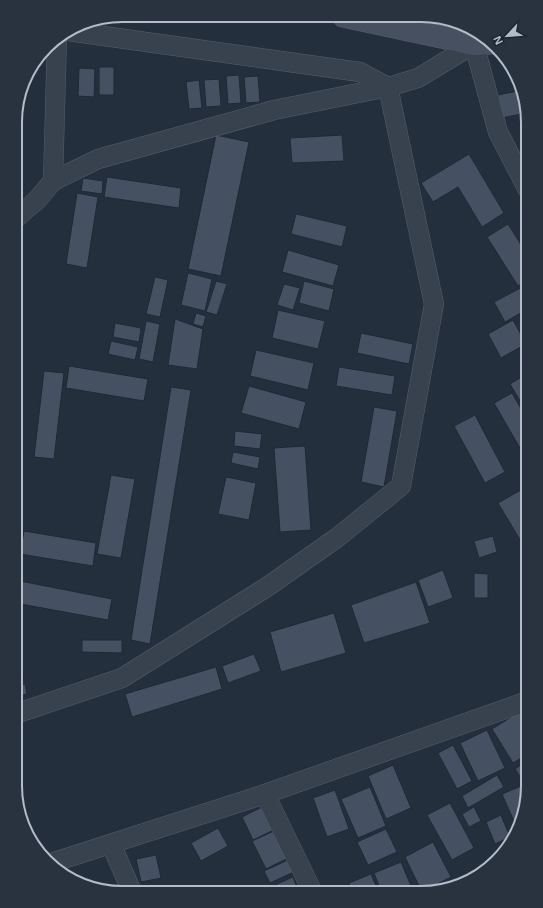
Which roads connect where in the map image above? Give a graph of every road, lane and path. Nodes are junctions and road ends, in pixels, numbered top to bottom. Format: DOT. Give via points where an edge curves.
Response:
graph roads {
  1 [pos="373,22"];
  2 [pos="77,32"];
  3 [pos="482,44"];
  4 [pos="57,46"];
  5 [pos="388,87"];
  6 [pos="521,176"];
  7 [pos="53,181"];
  8 [pos="22,213"];
  9 [pos="521,703"];
  10 [pos="22,712"];
  11 [pos="265,794"];
  12 [pos="111,844"];
  13 [pos="56,861"];
  14 [pos="129,886"];
  15 [pos="310,886"];
  1 -- 3 [label="street"];
  2 -- 5 [label="street" via="360,72"];
  3 -- 5 [label="street" via="418,78"];
  3 -- 6 [label="street" via="498,132"];
  4 -- 7 [label="street"];
  5 -- 7 [label="street" via="274,110 196,131 98,159"];
  5 -- 10 [label="street" via="434,304 401,486 338,537 267,587 122,678"];
  7 -- 8 [label="street"];
  9 -- 11 [label="street"];
  11 -- 12 [label="street"];
  11 -- 15 [label="street"];
  12 -- 13 [label="street"];
  12 -- 14 [label="street"];
}
